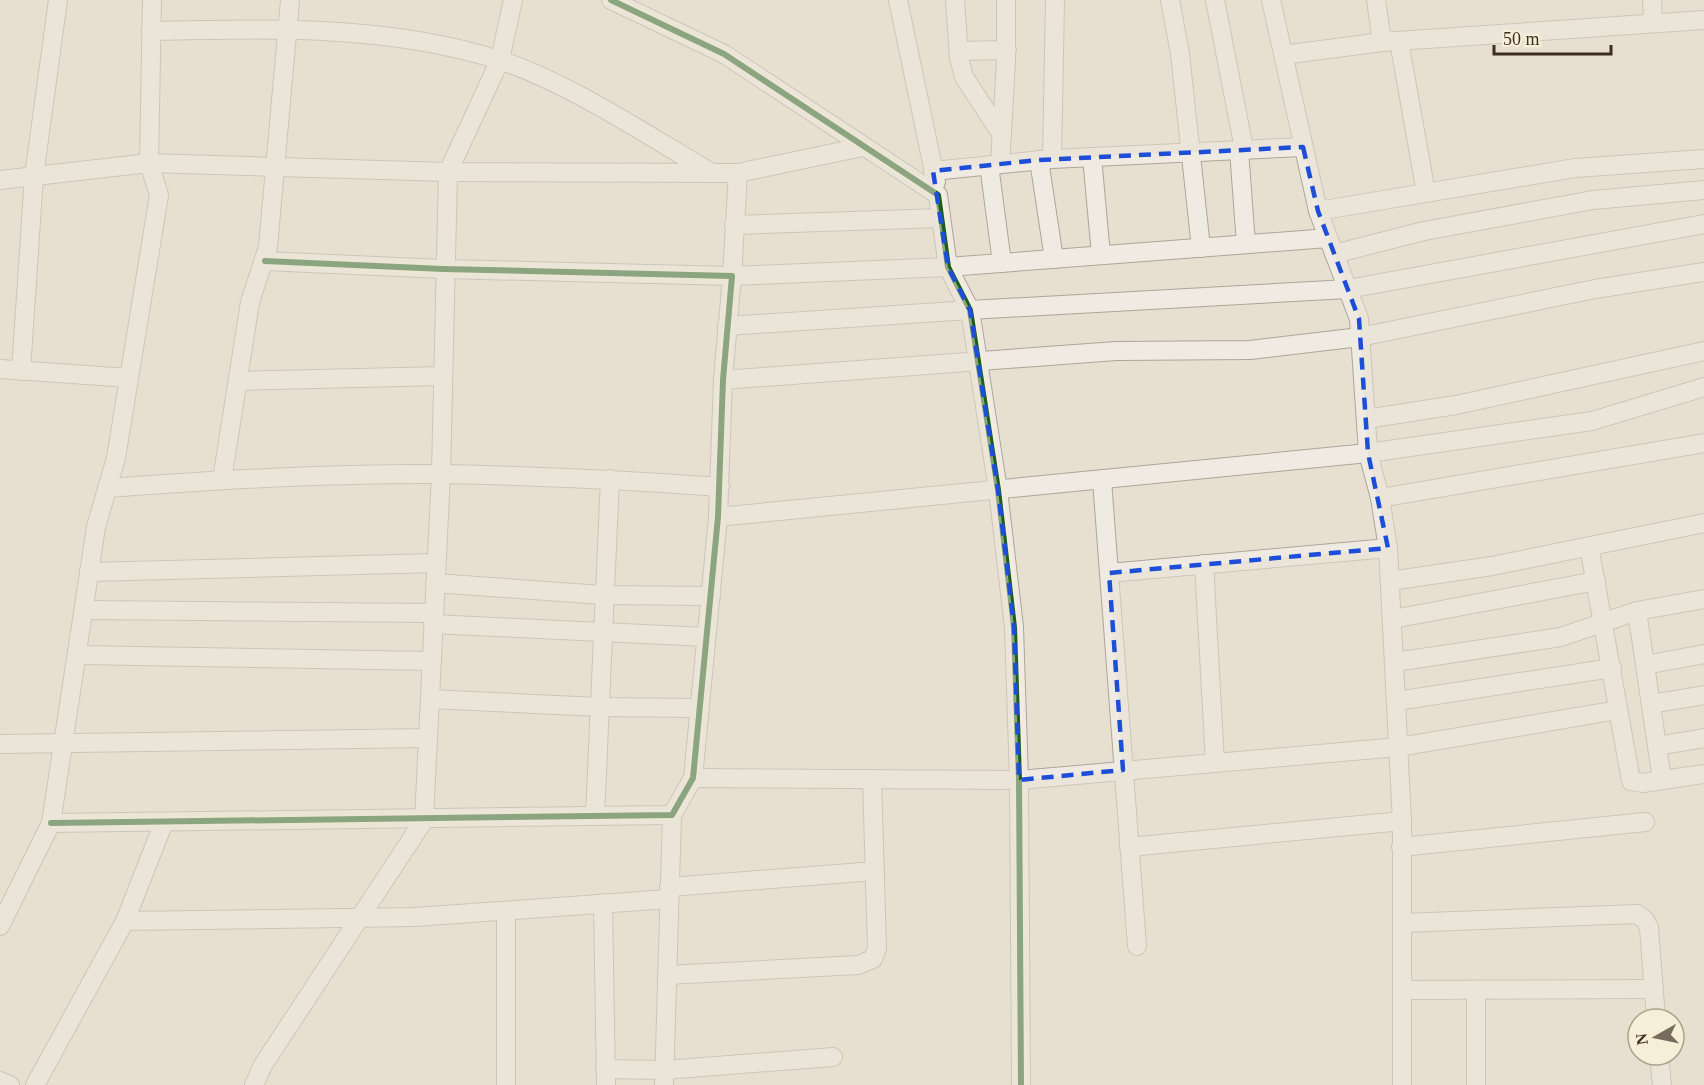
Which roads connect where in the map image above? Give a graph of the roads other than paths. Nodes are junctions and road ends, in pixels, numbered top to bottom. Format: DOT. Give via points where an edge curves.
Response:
graph roads {
  1 [pos="58,0"];
  2 [pos="152,0"];
  3 [pos="290,0"];
  4 [pos="513,0"];
  5 [pos="610,0"];
  6 [pos="898,0"];
  7 [pos="955,0"];
  8 [pos="1006,0"];
  9 [pos="1055,0"];
  10 [pos="1170,0"];
  11 [pos="1215,0"];
  12 [pos="1271,0"];
  13 [pos="1376,0"];
  14 [pos="1652,0"];
  15 [pos="1704,21"];
  16 [pos="1653,23"];
  17 [pos="287,29"];
  18 [pos="151,31"];
  19 [pos="1391,42"];
  20 [pos="1007,50"];
  21 [pos="959,51"];
  22 [pos="1283,55"];
  23 [pos="500,60"];
  24 [pos="1002,135"];
  25 [pos="862,147"];
  26 [pos="1304,147"];
  27 [pos="1242,149"];
  28 [pos="1191,152"];
  29 [pos="1092,157"];
  30 [pos="1704,159"];
  31 [pos="1046,160"];
  32 [pos="149,163"];
  33 [pos="994,164"];
  34 [pos="275,168"];
  35 [pos="933,171"];
  36 [pos="448,172"];
  37 [pos="713,173"];
  38 [pos="738,173"];
  39 [pos="34,176"];
  40 [pos="0,180"];
  41 [pos="1704,190"];
  42 [pos="1426,193"];
  43 [pos="938,195"];
  44 [pos="1318,211"];
  45 [pos="942,218"];
  46 [pos="1704,224"];
  47 [pos="734,225"];
  48 [pos="1246,244"];
  49 [pos="1331,246"];
  50 [pos="1200,248"];
  51 [pos="1101,255"];
  52 [pos="1054,259"];
  53 [pos="265,261"];
  54 [pos="1002,263"];
  55 [pos="948,267"];
  56 [pos="443,269"];
  57 [pos="1704,272"];
  58 [pos="732,276"];
  59 [pos="1348,290"];
  60 [pos="970,310"];
  61 [pos="728,326"];
  62 [pos="1360,337"];
  63 [pos="1704,351"];
  64 [pos="978,360"];
  65 [pos="0,369"];
  66 [pos="21,371"];
  67 [pos="442,376"];
  68 [pos="129,378"];
  69 [pos="723,380"];
  70 [pos="238,381"];
  71 [pos="1704,387"];
  72 [pos="1366,419"];
  73 [pos="1704,442"];
  74 [pos="1368,453"];
  75 [pos="441,474"];
  76 [pos="610,479"];
  77 [pos="222,480"];
  78 [pos="1102,480"];
  79 [pos="720,487"];
  80 [pos="107,488"];
  81 [pos="998,490"];
  82 [pos="1380,498"];
  83 [pos="718,518"];
  84 [pos="1704,523"];
  85 [pos="1589,546"];
  86 [pos="1388,548"];
  87 [pos="436,563"];
  88 [pos="1204,564"];
  89 [pos="90,572"];
  90 [pos="1109,573"];
  91 [pos="1390,581"];
  92 [pos="1596,581"];
  93 [pos="435,583"];
  94 [pos="603,595"];
  95 [pos="711,596"];
  96 [pos="1704,599"];
  97 [pos="84,610"];
  98 [pos="1637,611"];
  99 [pos="434,618"];
  100 [pos="1393,619"];
  101 [pos="1605,624"];
  102 [pos="602,631"];
  103 [pos="706,637"];
  104 [pos="1704,654"];
  105 [pos="77,655"];
  106 [pos="432,661"];
  107 [pos="1395,662"];
  108 [pos="1645,665"];
  109 [pos="1612,668"];
  110 [pos="1704,695"];
  111 [pos="430,699"];
  112 [pos="1397,700"];
  113 [pos="1651,704"];
  114 [pos="599,707"];
  115 [pos="699,708"];
  116 [pos="1618,710"];
  117 [pos="428,738"];
  118 [pos="1704,738"];
  119 [pos="0,744"];
  120 [pos="63,745"];
  121 [pos="1657,746"];
  122 [pos="1399,747"];
  123 [pos="1215,763"];
  124 [pos="1124,770"];
  125 [pos="1704,774"];
  126 [pos="693,778"];
  127 [pos="872,779"];
  128 [pos="1019,780"];
  129 [pos="1662,780"];
  130 [pos="672,815"];
  131 [pos="595,816"];
  132 [pos="424,820"];
  133 [pos="1402,821"];
  134 [pos="164,822"];
  135 [pos="1645,822"];
  136 [pos="51,823"];
  137 [pos="1129,847"];
  138 [pos="1401,847"];
  139 [pos="875,871"];
  140 [pos="669,893"];
  141 [pos="603,903"];
  142 [pos="506,910"];
  143 [pos="358,919"];
  144 [pos="125,921"];
  145 [pos="1403,923"];
  146 [pos="0,926"];
  147 [pos="1137,946"];
  148 [pos="667,975"];
  149 [pos="1654,989"];
  150 [pos="1402,990"];
  151 [pos="1476,990"];
  152 [pos="1655,1007"];
  153 [pos="833,1057"];
  154 [pos="1660,1067"];
  155 [pos="707,1076"];
  156 [pos="606,1077"];
  157 [pos="664,1078"];
  158 [pos="0,1081"];
  159 [pos="10,1085"];
  160 [pos="35,1085"];
  161 [pos="254,1085"];
  162 [pos="506,1085"];
  163 [pos="1021,1085"];
  164 [pos="1402,1085"];
  165 [pos="1476,1085"];
  166 [pos="1662,1085"];
  1 -- 39 [label="street"];
  2 -- 18 [label="street"];
  3 -- 17 [label="street"];
  4 -- 23 [label="street"];
  5 -- 25 [label="street" via="724,54"];
  6 -- 35 [label="street"];
  7 -- 21 [label="street"];
  8 -- 20 [label="street"];
  9 -- 31 [label="street"];
  10 -- 28 [label="street"];
  11 -- 27 [label="street"];
  12 -- 22 [label="street"];
  13 -- 19 [label="street"];
  14 -- 16 [label="street"];
  15 -- 16 [label="street"];
  16 -- 19 [label="street"];
  17 -- 18 [label="street"];
  17 -- 23 [label="street" via="406,37"];
  17 -- 34 [label="street"];
  18 -- 32 [label="street"];
  19 -- 22 [label="street"];
  19 -- 42 [label="street"];
  20 -- 21 [label="street"];
  20 -- 24 [label="street"];
  21 -- 24 [label="street" via="964,77"];
  22 -- 26 [label="street"];
  23 -- 36 [label="street"];
  23 -- 37 [label="street" via="578,96"];
  24 -- 33 [label="street"];
  25 -- 38 [label="street"];
  25 -- 43 [label="street"];
  26 -- 27 [label="street"];
  26 -- 44 [label="street"];
  27 -- 28 [label="street"];
  27 -- 48 [label="street"];
  28 -- 29 [label="street"];
  28 -- 50 [label="street"];
  29 -- 31 [label="street"];
  29 -- 51 [label="street"];
  30 -- 42 [label="street" via="1575,168"];
  31 -- 33 [label="street"];
  31 -- 52 [label="street"];
  32 -- 34 [label="street"];
  32 -- 39 [label="street"];
  32 -- 68 [label="street" via="159,195"];
  33 -- 35 [label="street"];
  33 -- 54 [label="street"];
  34 -- 36 [label="street"];
  34 -- 53 [label="street"];
  35 -- 43 [label="street"];
  36 -- 37 [label="street"];
  36 -- 56 [label="street"];
  37 -- 38 [label="street"];
  38 -- 47 [label="street"];
  39 -- 40 [label="street"];
  39 -- 66 [label="street"];
  41 -- 49 [label="street" via="1577,203"];
  42 -- 44 [label="street"];
  43 -- 45 [label="street"];
  44 -- 49 [label="street"];
  45 -- 47 [label="street"];
  45 -- 55 [label="street"];
  46 -- 59 [label="street"];
  47 -- 58 [label="street"];
  48 -- 49 [label="street"];
  48 -- 50 [label="street"];
  49 -- 59 [label="street"];
  50 -- 51 [label="street"];
  51 -- 52 [label="street"];
  52 -- 54 [label="street"];
  53 -- 56 [label="street"];
  53 -- 70 [label="street" via="250,302"];
  54 -- 55 [label="street"];
  55 -- 58 [label="street"];
  55 -- 60 [label="street"];
  56 -- 58 [label="street"];
  56 -- 67 [label="street"];
  57 -- 62 [label="street" via="1595,289"];
  58 -- 61 [label="street"];
  59 -- 60 [label="street"];
  59 -- 62 [label="street" via="1359,320"];
  60 -- 61 [label="street"];
  60 -- 64 [label="street"];
  61 -- 69 [label="street"];
  62 -- 64 [label="street" via="1250,350 1116,351"];
  62 -- 72 [label="street"];
  63 -- 72 [label="street" via="1456,405"];
  64 -- 69 [label="street"];
  64 -- 81 [label="street"];
  65 -- 66 [label="street"];
  66 -- 68 [label="street"];
  67 -- 70 [label="street"];
  67 -- 75 [label="street"];
  68 -- 80 [label="street"];
  69 -- 79 [label="street"];
  70 -- 77 [label="street"];
  71 -- 74 [label="street" via="1604,418"];
  72 -- 74 [label="street"];
  73 -- 82 [label="street"];
  74 -- 78 [label="street"];
  74 -- 82 [label="street"];
  75 -- 76 [label="street"];
  75 -- 77 [label="street"];
  75 -- 87 [label="street"];
  76 -- 79 [label="street"];
  76 -- 94 [label="street"];
  77 -- 80 [label="street"];
  78 -- 81 [label="street"];
  78 -- 90 [label="street"];
  79 -- 83 [label="street"];
  80 -- 89 [label="street" via="96,527"];
  81 -- 83 [label="street"];
  81 -- 128 [label="street" via="1014,627"];
  82 -- 86 [label="street"];
  83 -- 95 [label="street"];
  84 -- 85 [label="street"];
  85 -- 91 [label="street"];
  85 -- 92 [label="street"];
  86 -- 88 [label="street"];
  86 -- 91 [label="street"];
  87 -- 89 [label="street"];
  87 -- 93 [label="street"];
  88 -- 90 [label="street"];
  88 -- 123 [label="street"];
  89 -- 97 [label="street"];
  90 -- 124 [label="street"];
  91 -- 100 [label="street"];
  92 -- 100 [label="street"];
  92 -- 101 [label="street"];
  93 -- 94 [label="street"];
  93 -- 99 [label="street"];
  94 -- 95 [label="street"];
  94 -- 102 [label="street"];
  95 -- 103 [label="street"];
  96 -- 98 [label="street"];
  97 -- 99 [label="street"];
  97 -- 105 [label="street"];
  98 -- 101 [label="street"];
  98 -- 108 [label="street"];
  99 -- 102 [label="street"];
  99 -- 106 [label="street"];
  100 -- 107 [label="street"];
  101 -- 107 [label="street" via="1561,637"];
  101 -- 109 [label="street"];
  102 -- 103 [label="street"];
  102 -- 114 [label="street"];
  103 -- 115 [label="street"];
  104 -- 108 [label="street"];
  105 -- 106 [label="street"];
  105 -- 120 [label="street"];
  106 -- 111 [label="street"];
  107 -- 112 [label="street"];
  108 -- 113 [label="street"];
  109 -- 112 [label="street"];
  109 -- 116 [label="street"];
  110 -- 113 [label="street"];
  111 -- 114 [label="street"];
  111 -- 117 [label="street"];
  112 -- 122 [label="street"];
  113 -- 121 [label="street"];
  114 -- 115 [label="street"];
  114 -- 131 [label="street"];
  115 -- 126 [label="street"];
  116 -- 122 [label="street"];
  116 -- 129 [label="street" via="1631,781"];
  117 -- 120 [label="street"];
  117 -- 132 [label="street"];
  118 -- 121 [label="street"];
  119 -- 120 [label="street"];
  120 -- 136 [label="street"];
  121 -- 129 [label="street"];
  122 -- 123 [label="street"];
  122 -- 133 [label="street"];
  123 -- 124 [label="street"];
  124 -- 128 [label="street"];
  124 -- 137 [label="street"];
  125 -- 129 [label="street"];
  126 -- 127 [label="street"];
  126 -- 130 [label="street"];
  127 -- 128 [label="street"];
  127 -- 139 [label="street"];
  128 -- 163 [label="street"];
  130 -- 131 [label="street"];
  130 -- 140 [label="street"];
  131 -- 132 [label="street"];
  132 -- 134 [label="street"];
  132 -- 143 [label="street"];
  133 -- 137 [label="street"];
  133 -- 138 [label="street"];
  134 -- 136 [label="street"];
  134 -- 144 [label="street"];
  135 -- 138 [label="street"];
  136 -- 146 [label="street"];
  137 -- 147 [label="street"];
  138 -- 145 [label="street"];
  139 -- 140 [label="street"];
  139 -- 148 [label="street" via="878,948 867,963"];
  140 -- 141 [label="street"];
  140 -- 148 [label="street"];
  141 -- 142 [label="street"];
  141 -- 156 [label="street"];
  142 -- 143 [label="street"];
  142 -- 162 [label="street"];
  143 -- 144 [label="street"];
  143 -- 161 [label="street"];
  144 -- 160 [label="street"];
  145 -- 149 [label="street" via="1637,914 1649,928"];
  145 -- 150 [label="street"];
  148 -- 157 [label="street"];
  149 -- 151 [label="street"];
  149 -- 152 [label="street"];
  150 -- 151 [label="street"];
  150 -- 164 [label="street"];
  151 -- 165 [label="street"];
  153 -- 155 [label="street"];
  154 -- 166 [label="street"];
  155 -- 157 [label="street"];
  156 -- 157 [label="street"];
  158 -- 159 [label="street"];
}
